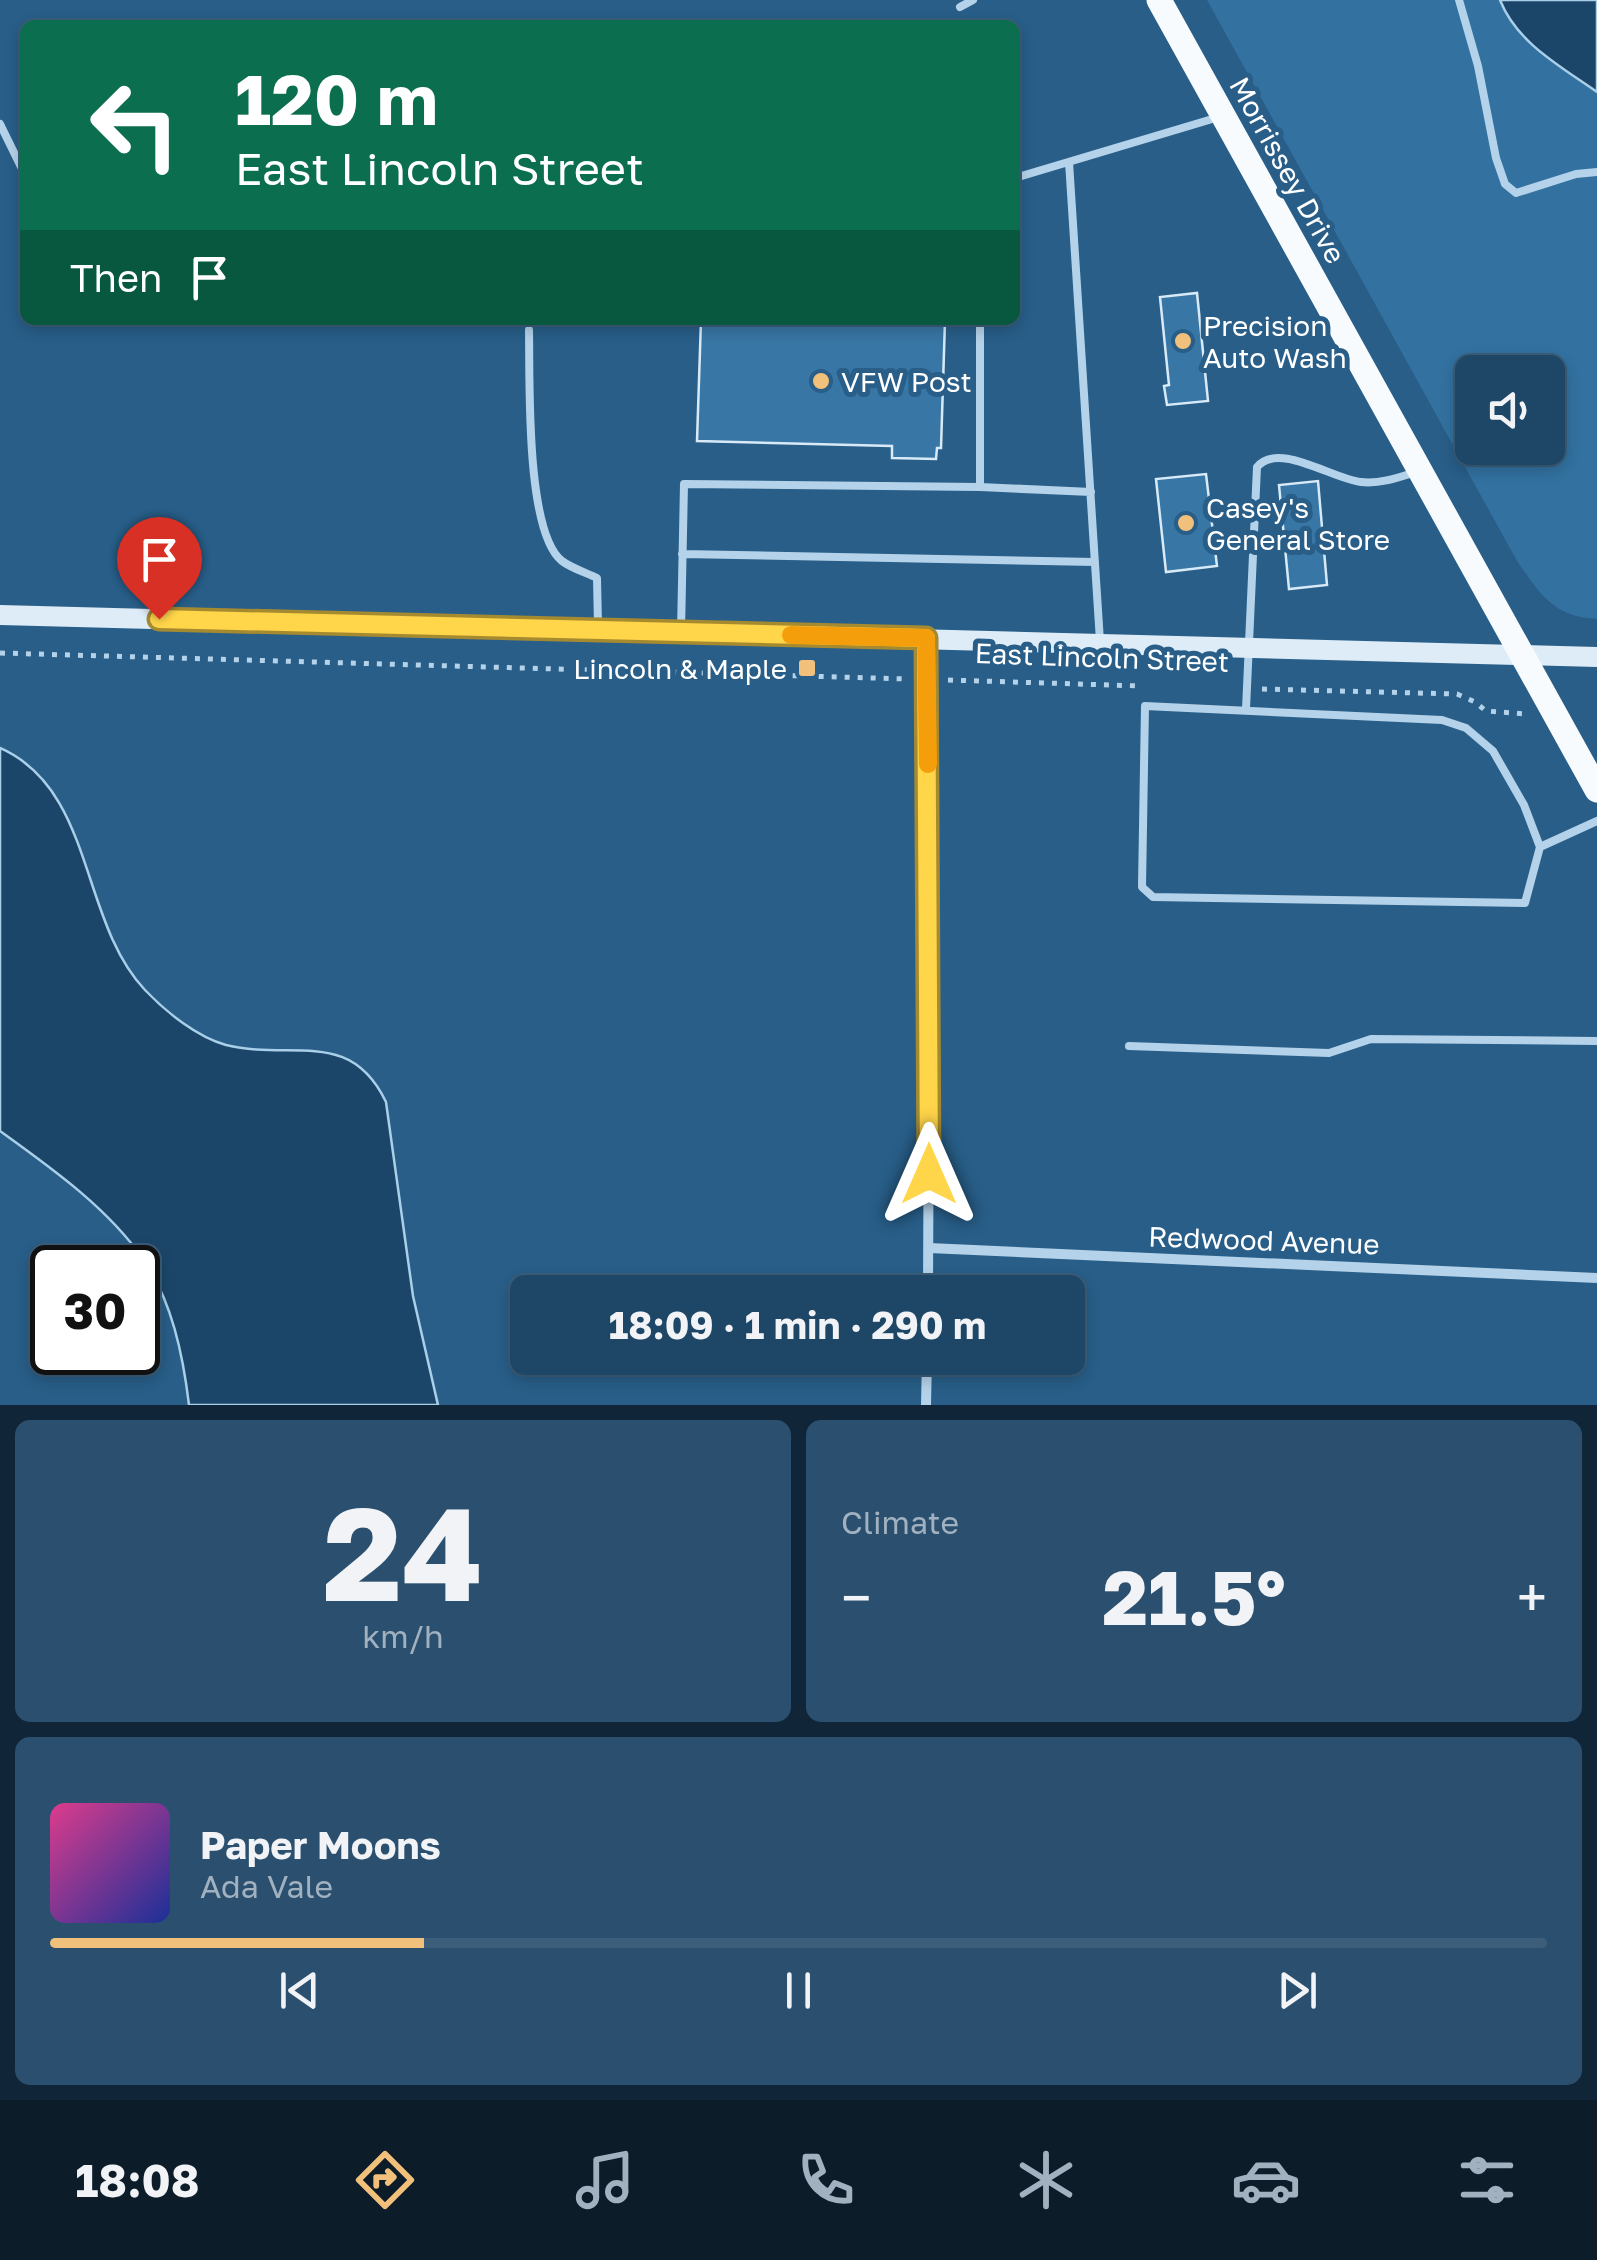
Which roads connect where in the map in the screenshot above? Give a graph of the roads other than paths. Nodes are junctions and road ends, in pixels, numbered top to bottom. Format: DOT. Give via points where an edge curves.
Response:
graph roads {
  1 [pos="973,0"];
  2 [pos="1158,0"];
  3 [pos="1459,0"];
  4 [pos="960,7"];
  5 [pos="1223,116"];
  6 [pos="0,124"];
  7 [pos="1069,162"];
  8 [pos="20,165"];
  9 [pos="1597,172"];
  10 [pos="1020,177"];
  11 [pos="980,325"];
  12 [pos="528,330"];
  13 [pos="1418,472"];
  14 [pos="980,487"];
  15 [pos="1091,492"];
  16 [pos="682,554"];
  17 [pos="1095,562"];
  18 [pos="0,615"];
  19 [pos="598,630"];
  20 [pos="681,632"];
  21 [pos="926,638"];
  22 [pos="1100,643"];
  23 [pos="1250,646"];
  24 [pos="1520,654"];
  25 [pos="1597,656"];
  26 [pos="1246,709"];
  27 [pos="1597,790"];
  28 [pos="1597,822"];
  29 [pos="1540,847"];
  30 [pos="1597,1041"];
  31 [pos="1129,1046"];
  32 [pos="929,1248"];
  33 [pos="928,1275"];
  34 [pos="1597,1278"];
  35 [pos="927,1375"];
  36 [pos="926,1405"];
  1 -- 4 [label="lane"];
  2 -- 5 [label="main road, Morrissey Drive"];
  3 -- 9 [label="lane" via="1505,184 1516,193"];
  5 -- 7 [label="lane"];
  5 -- 13 [label="main road, Morrissey Drive"];
  6 -- 8 [label="lane"];
  7 -- 10 [label="lane"];
  7 -- 15 [label="lane"];
  11 -- 14 [label="lane"];
  12 -- 19 [label="lane" via="532,458 542,524 560,560 598,578"];
  13 -- 23 [label="lane" via="1358,482 1290,458 1262,461 1254,478"];
  13 -- 24 [label="main road, Morrissey Drive"];
  14 -- 15 [label="lane"];
  14 -- 16 [label="lane" via="684,484"];
  15 -- 17 [label="lane"];
  16 -- 17 [label="lane"];
  16 -- 20 [label="lane"];
  17 -- 22 [label="lane"];
  18 -- 19 [label="main road, East Lincoln Street"];
  19 -- 20 [label="main road, East Lincoln Street"];
  20 -- 21 [label="main road, East Lincoln Street"];
  21 -- 22 [label="main road, East Lincoln Street"];
  21 -- 32 [label="street"];
  22 -- 23 [label="main road, East Lincoln Street"];
  23 -- 24 [label="main road, East Lincoln Street"];
  23 -- 26 [label="lane"];
  24 -- 25 [label="main road, East Lincoln Street"];
  24 -- 27 [label="main road, Morrissey Drive"];
  26 -- 29 [label="lane" via="1442,720 1466,728 1493,752"];
  26 -- 29 [label="lane" via="1145,706 1142,887 1153,897 1525,903"];
  28 -- 29 [label="lane"];
  30 -- 31 [label="lane" via="1371,1040 1329,1053"];
  32 -- 33 [label="street"];
  32 -- 34 [label="street, Redwood Avenue"];
  35 -- 36 [label="street"];
}
